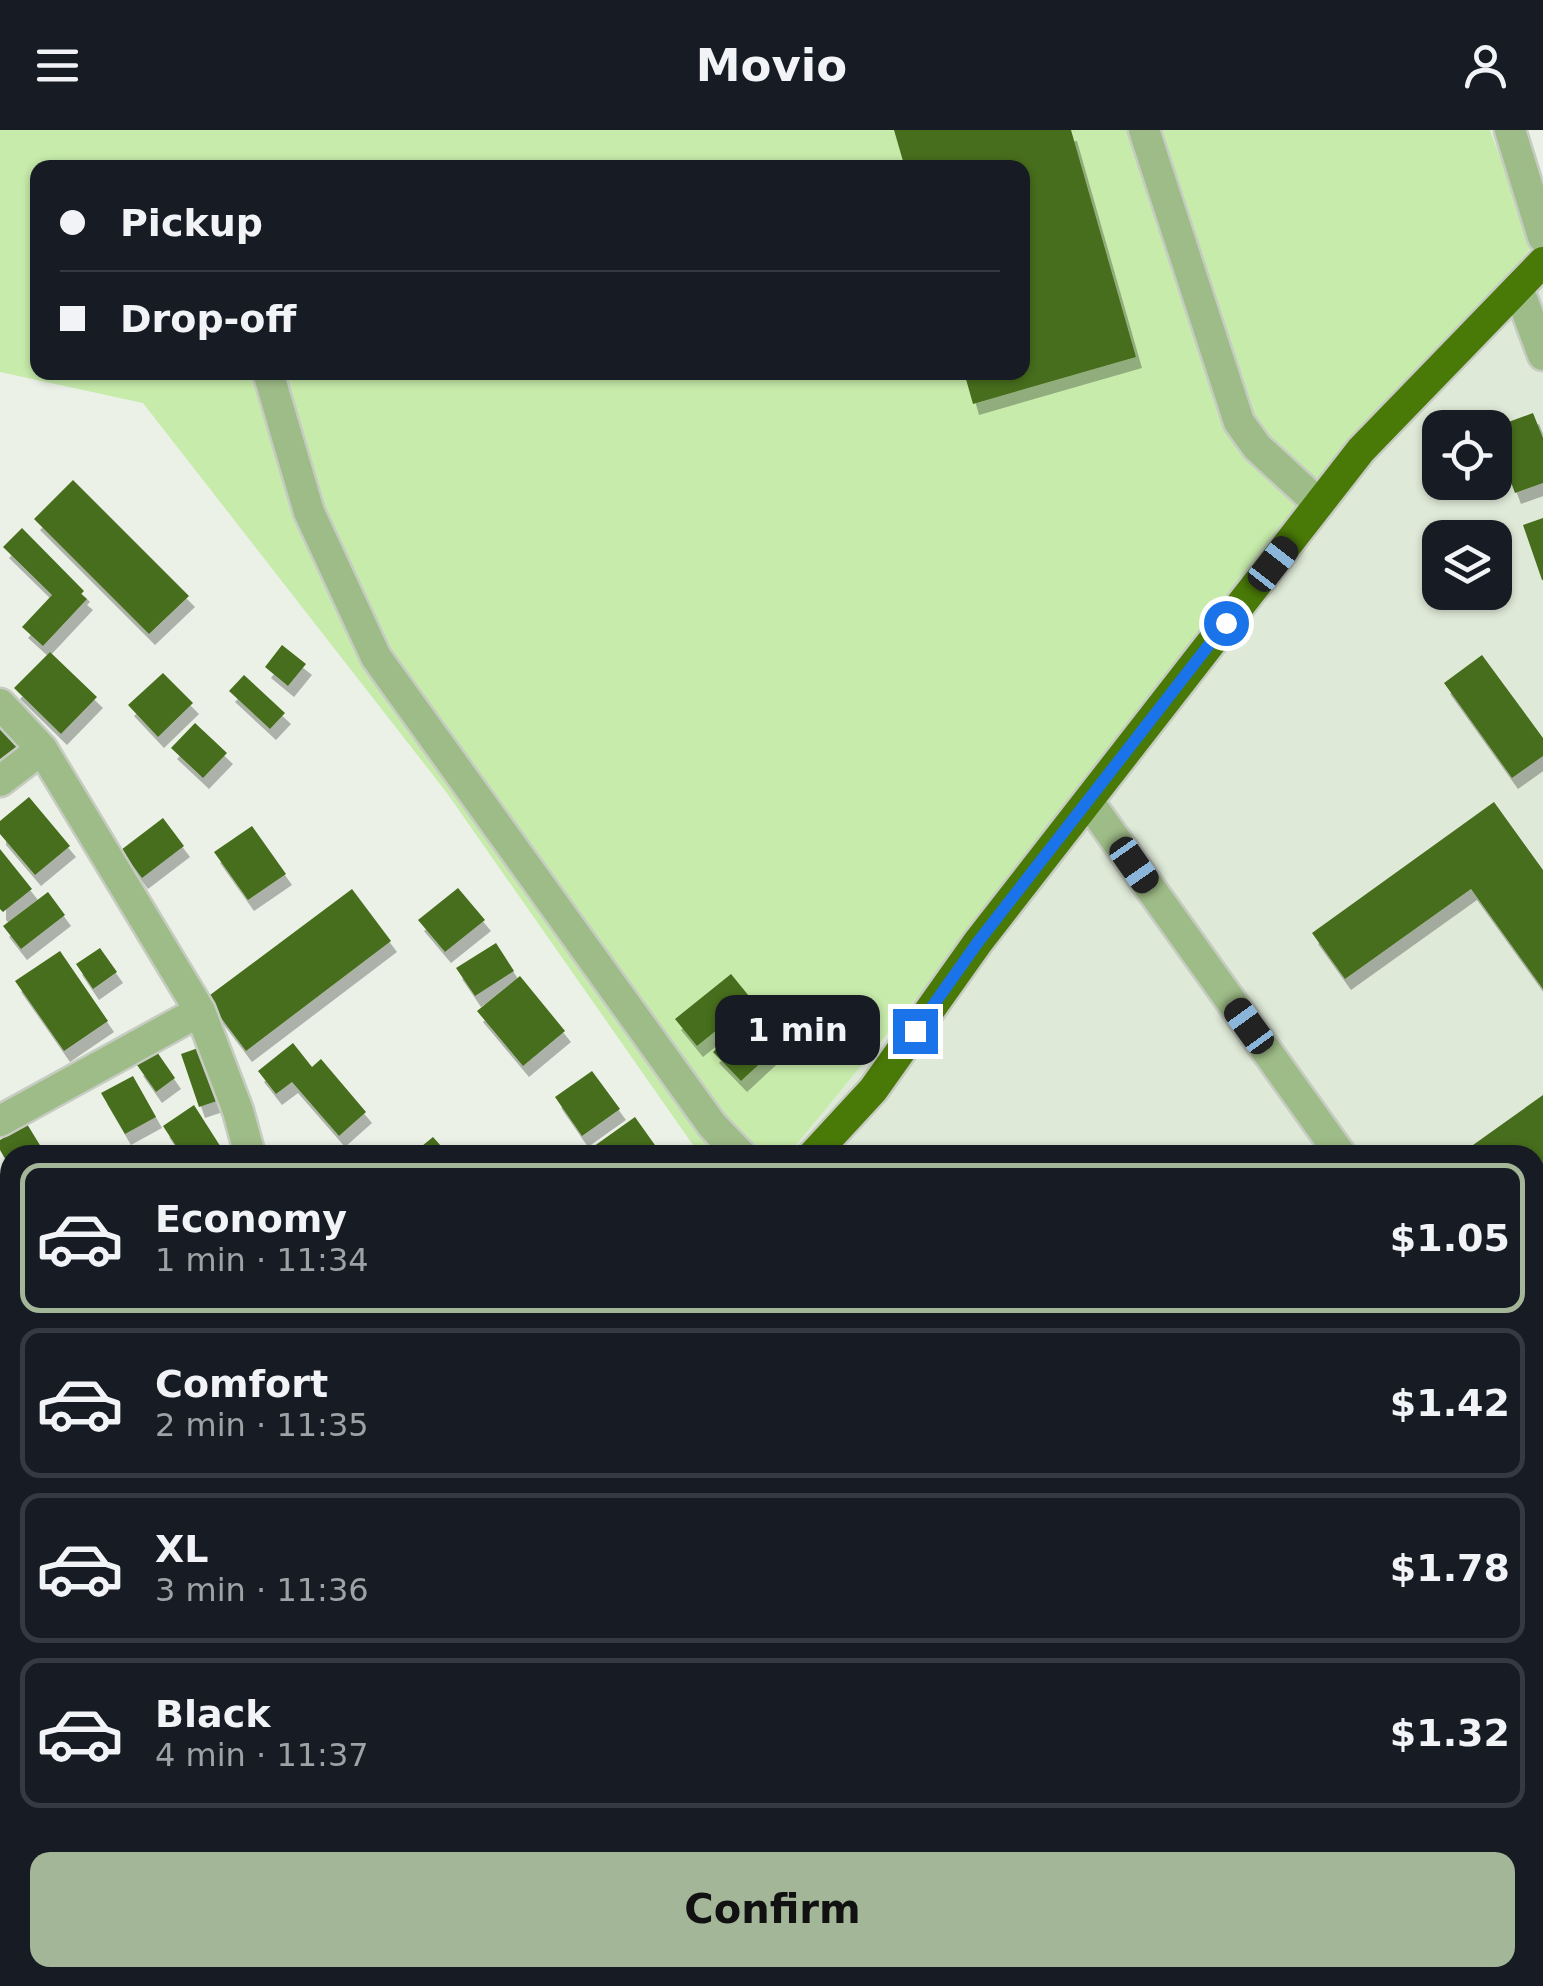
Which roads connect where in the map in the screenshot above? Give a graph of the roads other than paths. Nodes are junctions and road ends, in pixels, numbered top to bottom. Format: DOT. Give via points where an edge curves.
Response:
graph roads {
  1 [pos="1144,130"];
  2 [pos="1510,130"];
  3 [pos="1543,237"];
  4 [pos="1543,262"];
  5 [pos="1518,288"];
  6 [pos="1543,355"];
  7 [pos="270,380"];
  8 [pos="1319,504"];
  9 [pos="0,704"];
  10 [pos="42,749"];
  11 [pos="0,781"];
  12 [pos="1088,800"];
  13 [pos="200,1011"];
  14 [pos="0,1121"];
  15 [pos="247,1145"];
  16 [pos="731,1145"];
  17 [pos="823,1145"];
  18 [pos="1334,1145"];
  1 -- 8 [label="street" via="1239,422 1257,448"];
  2 -- 3 [label="street"];
  4 -- 5 [label="highway"];
  5 -- 6 [label="street"];
  5 -- 8 [label="highway" via="1361,450"];
  7 -- 16 [label="street" via="309,512 376,656"];
  8 -- 12 [label="highway"];
  9 -- 10 [label="street"];
  10 -- 11 [label="street"];
  10 -- 13 [label="street"];
  12 -- 17 [label="highway" via="872,1090"];
  12 -- 18 [label="street"];
  13 -- 14 [label="street"];
  13 -- 15 [label="street"];
}
